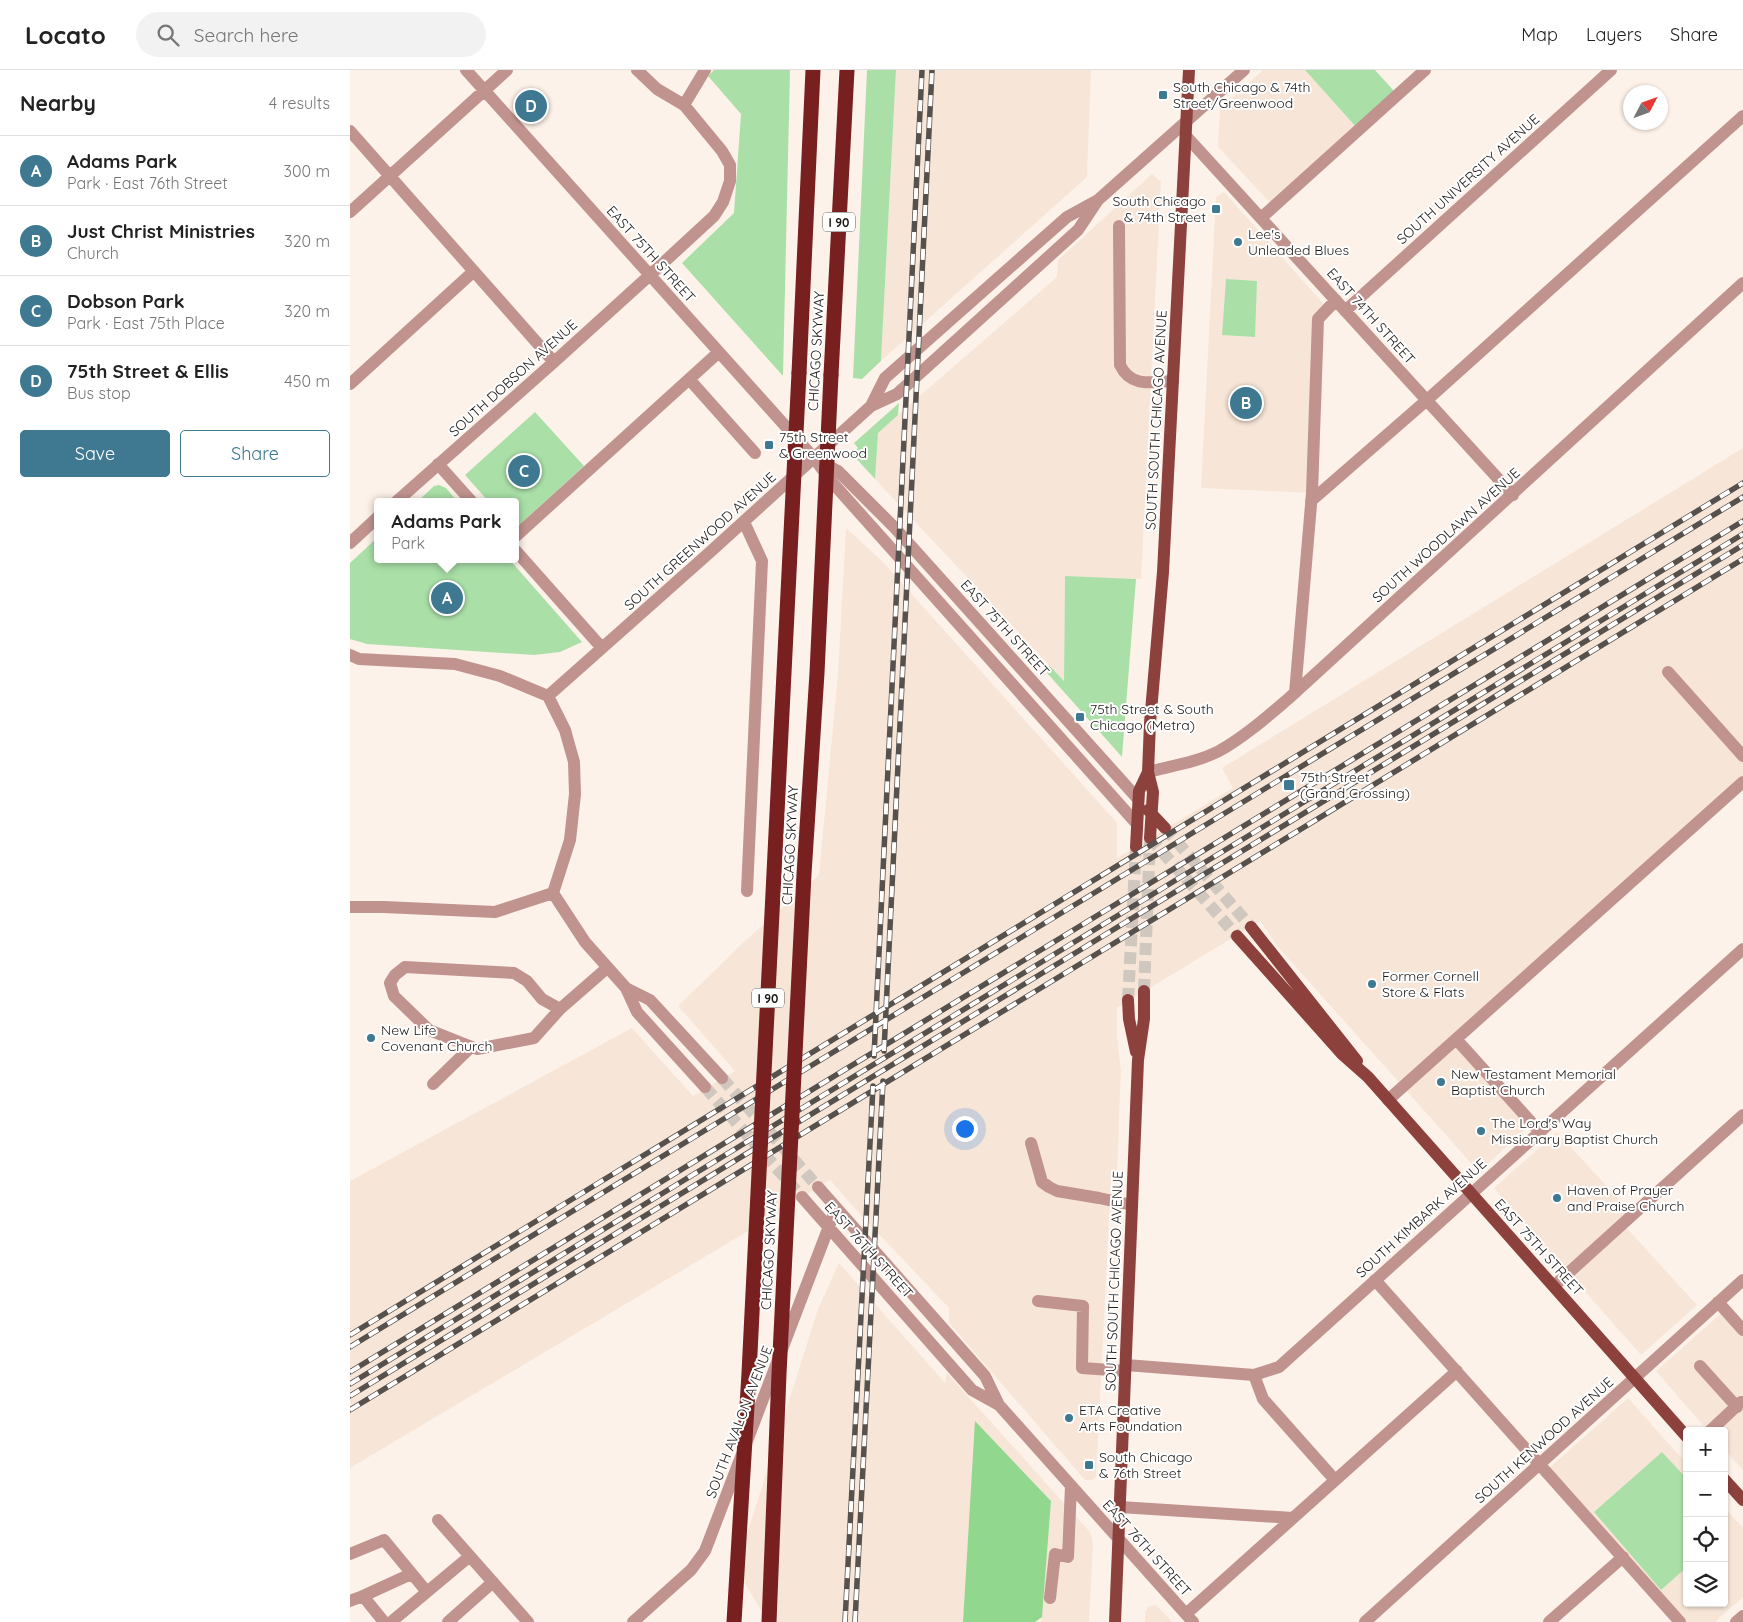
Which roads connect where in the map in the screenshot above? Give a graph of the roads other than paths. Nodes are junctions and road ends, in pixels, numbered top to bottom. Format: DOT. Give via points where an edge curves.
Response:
graph roads {
  1 [pos="466,70"];
  2 [pos="507,70"];
  3 [pos="637,70"];
  4 [pos="705,70"];
  5 [pos="813,70"];
  6 [pos="847,70"];
  7 [pos="1189,70"];
  8 [pos="1244,70"];
  9 [pos="1425,70"];
  10 [pos="1611,70"];
  11 [pos="484,91"];
  12 [pos="684,105"];
  13 [pos="1743,116"];
  14 [pos="1186,122"];
  15 [pos="350,131"];
  16 [pos="1186,136"];
  17 [pos="390,176"];
  18 [pos="1098,200"];
  19 [pos="350,212"];
  20 [pos="1261,218"];
  21 [pos="1119,226"];
  22 [pos="474,271"];
  23 [pos="650,275"];
  24 [pos="1743,283"];
  25 [pos="1336,300"];
  26 [pos="1345,310"];
  27 [pos="719,352"];
  28 [pos="554,362"];
  29 [pos="689,379"];
  30 [pos="1173,381"];
  31 [pos="350,384"];
  32 [pos="1427,400"];
  33 [pos="871,406"];
  34 [pos="755,454"];
  35 [pos="814,458"];
  36 [pos="438,464"];
  37 [pos="1513,495"];
  38 [pos="400,498"];
  39 [pos="468,498"];
  40 [pos="1311,501"];
  41 [pos="374,522"];
  42 [pos="744,522"];
  43 [pos="519,533"];
  44 [pos="350,543"];
  45 [pos="519,554"];
  46 [pos="602,648"];
  47 [pos="350,655"];
  48 [pos="1668,672"];
  49 [pos="1295,693"];
  50 [pos="548,696"];
  51 [pos="1743,756"];
  52 [pos="1148,772"];
  53 [pos="1743,782"];
  54 [pos="1138,799"];
  55 [pos="1152,814"];
  56 [pos="1137,824"];
  57 [pos="1165,828"];
  58 [pos="1150,838"];
  59 [pos="1136,846"];
  60 [pos="747,891"];
  61 [pos="553,893"];
  62 [pos="350,907"];
  63 [pos="1251,927"];
  64 [pos="1237,936"];
  65 [pos="1743,949"];
  66 [pos="607,968"];
  67 [pos="626,988"];
  68 [pos="1144,991"];
  69 [pos="1128,1000"];
  70 [pos="560,1009"];
  71 [pos="1456,1039"];
  72 [pos="471,1047"];
  73 [pos="1138,1060"];
  74 [pos="1368,1077"];
  75 [pos="722,1078"];
  76 [pos="433,1084"];
  77 [pos="706,1087"];
  78 [pos="1388,1100"];
  79 [pos="1743,1115"];
  80 [pos="1540,1132"];
  81 [pos="1031,1143"];
  82 [pos="818,1188"];
  83 [pos="1471,1194"];
  84 [pos="802,1198"];
  85 [pos="1132,1205"];
  86 [pos="836,1208"];
  87 [pos="828,1228"];
  88 [pos="1375,1280"];
  89 [pos="1743,1280"];
  90 [pos="1554,1286"];
  91 [pos="1038,1302"];
  92 [pos="1718,1302"];
  93 [pos="1743,1330"];
  94 [pos="1700,1366"];
  95 [pos="1126,1368"];
  96 [pos="1457,1371"];
  97 [pos="1254,1375"];
  98 [pos="1634,1378"];
  99 [pos="1740,1404"];
  100 [pos="999,1405"];
  101 [pos="1714,1427"];
  102 [pos="1683,1433"];
  103 [pos="1540,1463"];
  104 [pos="1335,1480"];
  105 [pos="1728,1483"];
  106 [pos="1071,1486"];
  107 [pos="1743,1500"];
  108 [pos="1120,1507"];
  109 [pos="1293,1518"];
  110 [pos="438,1520"];
  111 [pos="1119,1538"];
  112 [pos="350,1554"];
  113 [pos="470,1556"];
  114 [pos="1622,1556"];
  115 [pos="411,1574"];
  116 [pos="492,1582"];
  117 [pos="427,1592"];
  118 [pos="362,1596"];
  119 [pos="1050,1598"];
  120 [pos="350,1601"];
  121 [pos="1743,1616"];
  122 [pos="1189,1618"];
  123 [pos="384,1622"];
  124 [pos="391,1622"];
  125 [pos="448,1622"];
  126 [pos="528,1622"];
  127 [pos="633,1622"];
  128 [pos="734,1622"];
  129 [pos="769,1622"];
  130 [pos="1115,1622"];
  131 [pos="1365,1622"];
  132 [pos="1549,1622"];
  133 [pos="1680,1622"];
  134 [pos="1736,1622"];
  1 -- 11 [label="street, EAST 75TH STREET"];
  2 -- 11 [label="street"];
  3 -- 12 [label="street, SOUTH DOBSON AVENUE" via="657,89"];
  4 -- 12 [label="street"];
  5 -- 128 [label="highway, CHICAGO SKYWAY / I 90, bridge"];
  6 -- 129 [label="highway, CHICAGO SKYWAY / I 90, bridge"];
  7 -- 14 [label="main road, SOUTH SOUTH CHICAGO AVENUE"];
  8 -- 14 [label="street, SOUTH GREENWOOD AVENUE"];
  9 -- 20 [label="street"];
  10 -- 26 [label="street, SOUTH UNIVERSITY AVENUE"];
  11 -- 17 [label="street"];
  11 -- 23 [label="street, EAST 75TH STREET"];
  12 -- 23 [label="street, SOUTH DOBSON AVENUE" via="722,151 730,165 730,181 714,216"];
  13 -- 32 [label="street"];
  14 -- 16 [label="main road, SOUTH SOUTH CHICAGO AVENUE"];
  14 -- 18 [label="street, SOUTH GREENWOOD AVENUE"];
  15 -- 17 [label="street"];
  16 -- 20 [label="street, EAST 74TH STREET"];
  16 -- 30 [label="main road, SOUTH SOUTH CHICAGO AVENUE"];
  17 -- 19 [label="street"];
  17 -- 22 [label="street"];
  18 -- 33 [label="street, SOUTH GREENWOOD AVENUE" via="1078,230 896,394"];
  18 -- 33 [label="street, SOUTH GREENWOOD AVENUE" via="1067,217 885,378"];
  20 -- 25 [label="street, EAST 74TH STREET"];
  21 -- 30 [label="street" via="1120,365 1124,373 1137,382"];
  22 -- 28 [label="street"];
  22 -- 31 [label="street"];
  23 -- 27 [label="street, EAST 75TH STREET"];
  23 -- 28 [label="street, SOUTH DOBSON AVENUE"];
  24 -- 37 [label="street, SOUTH WOODLAWN AVENUE"];
  25 -- 26 [label="street, EAST 74TH STREET"];
  25 -- 40 [label="street" via="1318,319"];
  26 -- 32 [label="street, EAST 74TH STREET"];
  27 -- 29 [label="street"];
  27 -- 35 [label="street, EAST 75TH STREET"];
  28 -- 36 [label="street, SOUTH DOBSON AVENUE"];
  29 -- 34 [label="street"];
  29 -- 43 [label="street"];
  30 -- 52 [label="main road, SOUTH SOUTH CHICAGO AVENUE"];
  32 -- 37 [label="street, EAST 74TH STREET"];
  32 -- 40 [label="street"];
  33 -- 35 [label="street, SOUTH GREENWOOD AVENUE"];
  35 -- 42 [label="street, SOUTH GREENWOOD AVENUE"];
  35 -- 54 [label="street, EAST 75TH STREET" via="838,471 894,527"];
  35 -- 56 [label="street, EAST 75TH STREET"];
  36 -- 38 [label="street, SOUTH DOBSON AVENUE"];
  36 -- 39 [label="street"];
  37 -- 49 [label="street, SOUTH WOODLAWN AVENUE"];
  40 -- 49 [label="street"];
  41 -- 44 [label="street"];
  42 -- 46 [label="street, SOUTH GREENWOOD AVENUE"];
  42 -- 60 [label="street" via="762,561"];
  45 -- 46 [label="street"];
  46 -- 50 [label="street, SOUTH GREENWOOD AVENUE"];
  47 -- 50 [label="street" via="359,659 455,664 500,676"];
  48 -- 51 [label="street"];
  49 -- 52 [label="street, SOUTH WOODLAWN AVENUE" via="1219,751"];
  50 -- 61 [label="street" via="565,730 574,762 575,794 570,840"];
  52 -- 54 [label="main road, SOUTH SOUTH CHICAGO AVENUE"];
  52 -- 55 [label="main road, SOUTH SOUTH CHICAGO AVENUE" via="1153,792"];
  53 -- 71 [label="street"];
  54 -- 55 [label="main road, EAST 75TH STREET"];
  54 -- 56 [label="main road, SOUTH SOUTH CHICAGO AVENUE"];
  55 -- 57 [label="main road, EAST 75TH STREET"];
  55 -- 58 [label="main road, SOUTH SOUTH CHICAGO AVENUE"];
  56 -- 58 [label="main road, EAST 75TH STREET"];
  56 -- 59 [label="main road, SOUTH SOUTH CHICAGO AVENUE"];
  61 -- 62 [label="street" via="495,912"];
  61 -- 66 [label="street" via="585,942"];
  63 -- 74 [label="main road, EAST 75TH STREET"];
  64 -- 74 [label="main road, EAST 75TH STREET" via="1342,1054"];
  65 -- 80 [label="street, SOUTH KIMBARK AVENUE"];
  66 -- 67 [label="street"];
  66 -- 70 [label="street"];
  67 -- 75 [label="street" via="650,1000"];
  67 -- 77 [label="street" via="637,1012"];
  68 -- 73 [label="main road, SOUTH SOUTH CHICAGO AVENUE"];
  69 -- 73 [label="main road, SOUTH SOUTH CHICAGO AVENUE"];
  70 -- 72 [label="street" via="534,1038 476,1049"];
  70 -- 72 [label="street" via="542,999 527,981 514,973 405,967 395,975 390,983 394,996 429,1030"];
  71 -- 78 [label="street"];
  71 -- 80 [label="street"];
  72 -- 76 [label="street"];
  73 -- 85 [label="main road, SOUTH SOUTH CHICAGO AVENUE"];
  74 -- 78 [label="main road, EAST 75TH STREET"];
  78 -- 83 [label="main road, EAST 75TH STREET"];
  79 -- 90 [label="street"];
  80 -- 83 [label="street, SOUTH KIMBARK AVENUE"];
  81 -- 85 [label="street" via="1042,1182 1049,1187"];
  82 -- 86 [label="street, EAST 76TH STREET"];
  83 -- 88 [label="street, SOUTH KIMBARK AVENUE"];
  83 -- 90 [label="main road, EAST 75TH STREET"];
  84 -- 87 [label="street, EAST 76TH STREET"];
  85 -- 95 [label="main road, SOUTH SOUTH CHICAGO AVENUE"];
  86 -- 87 [label="street, SOUTH AVALON AVENUE"];
  86 -- 100 [label="street, EAST 76TH STREET" via="985,1376"];
  87 -- 100 [label="street, EAST 76TH STREET" via="972,1390"];
  87 -- 127 [label="street, SOUTH AVALON AVENUE" via="705,1551 687,1574"];
  88 -- 96 [label="street"];
  88 -- 97 [label="street, SOUTH KIMBARK AVENUE" via="1279,1367"];
  89 -- 92 [label="street, SOUTH KENWOOD AVENUE"];
  90 -- 98 [label="main road, EAST 75TH STREET"];
  91 -- 95 [label="street, SOUTH KIMBARK AVENUE" via="1083,1306 1082,1368"];
  92 -- 93 [label="street"];
  92 -- 98 [label="street, SOUTH KENWOOD AVENUE"];
  94 -- 99 [label="street"];
  95 -- 97 [label="street, SOUTH KIMBARK AVENUE"];
  95 -- 108 [label="main road, SOUTH SOUTH CHICAGO AVENUE"];
  96 -- 103 [label="street"];
  96 -- 104 [label="street"];
  97 -- 104 [label="street" via="1263,1399"];
  98 -- 102 [label="main road, EAST 75TH STREET"];
  98 -- 103 [label="street, SOUTH KENWOOD AVENUE"];
  99 -- 101 [label="street"];
  100 -- 106 [label="street, EAST 76TH STREET"];
  103 -- 114 [label="street"];
  103 -- 131 [label="street, SOUTH KENWOOD AVENUE"];
  104 -- 109 [label="street"];
  105 -- 107 [label="main road"];
  106 -- 111 [label="street, EAST 76TH STREET"];
  106 -- 119 [label="street" via="1068,1557 1055,1554"];
  108 -- 109 [label="street"];
  108 -- 111 [label="main road, SOUTH SOUTH CHICAGO AVENUE"];
  109 -- 122 [label="street"];
  110 -- 113 [label="street"];
  111 -- 122 [label="street, EAST 76TH STREET"];
  111 -- 130 [label="main road, SOUTH SOUTH CHICAGO AVENUE"];
  112 -- 115 [label="street" via="384,1540"];
  113 -- 116 [label="street"];
  113 -- 117 [label="street"];
  114 -- 132 [label="street"];
  114 -- 133 [label="street"];
  115 -- 117 [label="street"];
  115 -- 118 [label="street"];
  116 -- 125 [label="street"];
  116 -- 126 [label="street"];
  117 -- 124 [label="street"];
  118 -- 120 [label="street"];
  118 -- 123 [label="street"];
  121 -- 134 [label="street"];
}
